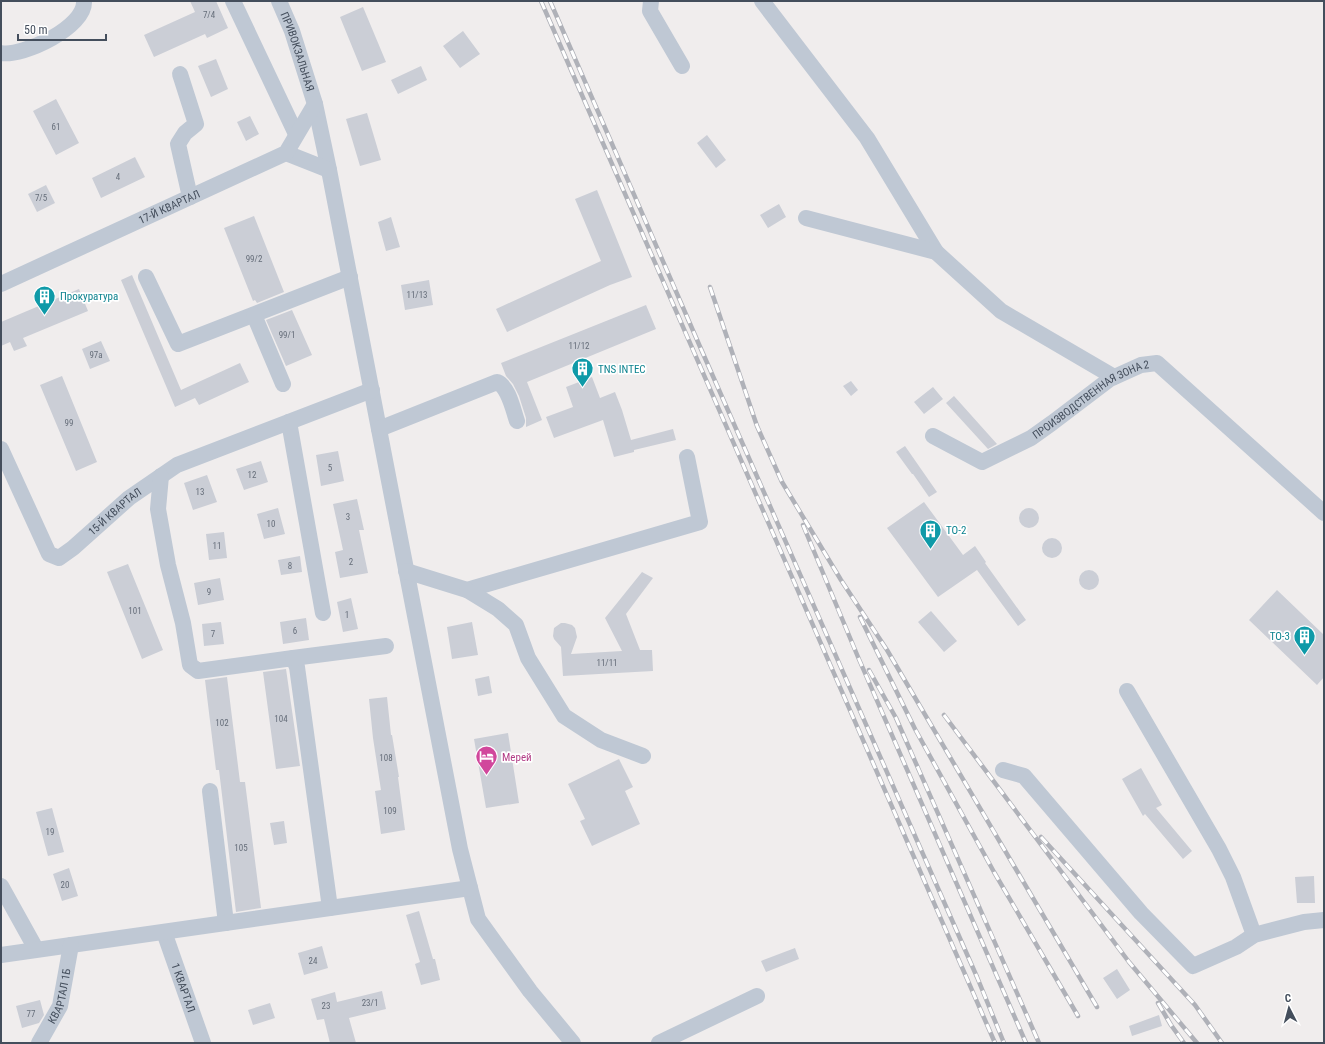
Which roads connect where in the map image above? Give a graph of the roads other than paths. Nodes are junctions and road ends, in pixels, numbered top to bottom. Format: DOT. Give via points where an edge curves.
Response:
graph roads {
  1 [pos="84,1"];
  2 [pos="233,1"];
  3 [pos="279,1"];
  4 [pos="651,1"];
  5 [pos="762,1"];
  6 [pos="1,53"];
  7 [pos="682,66"];
  8 [pos="180,74"];
  9 [pos="315,104"];
  10 [pos="296,134"];
  11 [pos="286,153"];
  12 [pos="329,170"];
  13 [pos="190,197"];
  14 [pos="806,218"];
  15 [pos="936,252"];
  16 [pos="146,277"];
  17 [pos="350,278"];
  18 [pos="1,284"];
  19 [pos="254,315"];
  20 [pos="1114,377"];
  21 [pos="283,384"];
  22 [pos="372,390"];
  23 [pos="516,421"];
  24 [pos="289,422"];
  25 [pos="379,429"];
  26 [pos="933,436"];
  27 [pos="1,449"];
  28 [pos="687,457"];
  29 [pos="161,476"];
  30 [pos="1324,513"];
  31 [pos="406,572"];
  32 [pos="467,590"];
  33 [pos="323,613"];
  34 [pos="386,646"];
  35 [pos="293,658"];
  36 [pos="1127,691"];
  37 [pos="643,756"];
  38 [pos="1003,770"];
  39 [pos="210,791"];
  40 [pos="1,886"];
  41 [pos="470,888"];
  42 [pos="330,908"];
  43 [pos="1324,920"];
  44 [pos="226,923"];
  45 [pos="164,932"];
  46 [pos="1254,934"];
  47 [pos="71,945"];
  48 [pos="36,949"];
  49 [pos="1,955"];
  50 [pos="757,996"];
  51 [pos="39,1043"];
  52 [pos="203,1043"];
  53 [pos="573,1043"];
  54 [pos="658,1043"];
  1 -- 6 [label="street" via="84,7 71,26 46,42 8,54"];
  2 -- 10 [label="street"];
  3 -- 9 [label="street, ПРИВОКЗАЛЬНАЯ" via="292,31"];
  4 -- 7 [label="street" via="650,11"];
  5 -- 15 [label="street" via="867,138"];
  8 -- 13 [label="street" via="196,124 185,133 178,144"];
  9 -- 10 [label="street"];
  9 -- 12 [label="street, ПРИВОКЗАЛЬНАЯ"];
  10 -- 11 [label="street"];
  11 -- 12 [label="street"];
  11 -- 13 [label="street, 17-Й КВАРТАЛ"];
  12 -- 17 [label="street, ПРИВОКЗАЛЬНАЯ"];
  13 -- 18 [label="street, 17-Й КВАРТАЛ"];
  14 -- 15 [label="street"];
  15 -- 20 [label="street" via="1001,310"];
  16 -- 19 [label="street" via="178,344"];
  17 -- 19 [label="street"];
  17 -- 22 [label="street, ПРИВОКЗАЛЬНАЯ"];
  19 -- 21 [label="street"];
  20 -- 26 [label="street, ПРОИЗВОДСТВЕННАЯ ЗОНА 2" via="1030,438 982,462"];
  20 -- 30 [label="street, ПРОИЗВОДСТВЕННАЯ ЗОНА 2" via="1141,364 1157,363"];
  22 -- 24 [label="street, 15-Й КВАРТАЛ"];
  22 -- 25 [label="street, ПРИВОКЗАЛЬНАЯ"];
  23 -- 25 [label="street" via="506,390 497,382"];
  24 -- 29 [label="street, 15-Й КВАРТАЛ" via="177,465"];
  24 -- 33 [label="street"];
  25 -- 31 [label="street, ПРИВОКЗАЛЬНАЯ"];
  27 -- 29 [label="street, 15-Й КВАРТАЛ" via="49,554 59,558 129,498"];
  28 -- 32 [label="street" via="700,522"];
  29 -- 35 [label="street" via="158,509 190,665 198,671"];
  31 -- 32 [label="street"];
  31 -- 41 [label="street, ПРИВОКЗАЛЬНАЯ" via="460,849"];
  32 -- 37 [label="street" via="498,609 516,625 528,658 564,716 601,740"];
  34 -- 35 [label="street"];
  35 -- 42 [label="street" via="297,667"];
  36 -- 46 [label="street" via="1219,849 1233,877"];
  38 -- 46 [label="street" via="1024,776 1141,913 1193,966 1236,947"];
  39 -- 44 [label="street"];
  40 -- 48 [label="street"];
  41 -- 42 [label="street"];
  41 -- 53 [label="street, ПРИВОКЗАЛЬНАЯ" via="478,919 530,991"];
  42 -- 44 [label="street"];
  43 -- 46 [label="street"];
  44 -- 45 [label="street"];
  45 -- 47 [label="street"];
  45 -- 52 [label="street, 1 КВАРТАЛ"];
  47 -- 48 [label="street"];
  47 -- 51 [label="street, КВАРТАЛ 1Б" via="60,1006"];
  48 -- 49 [label="street"];
  50 -- 54 [label="street"];
}
